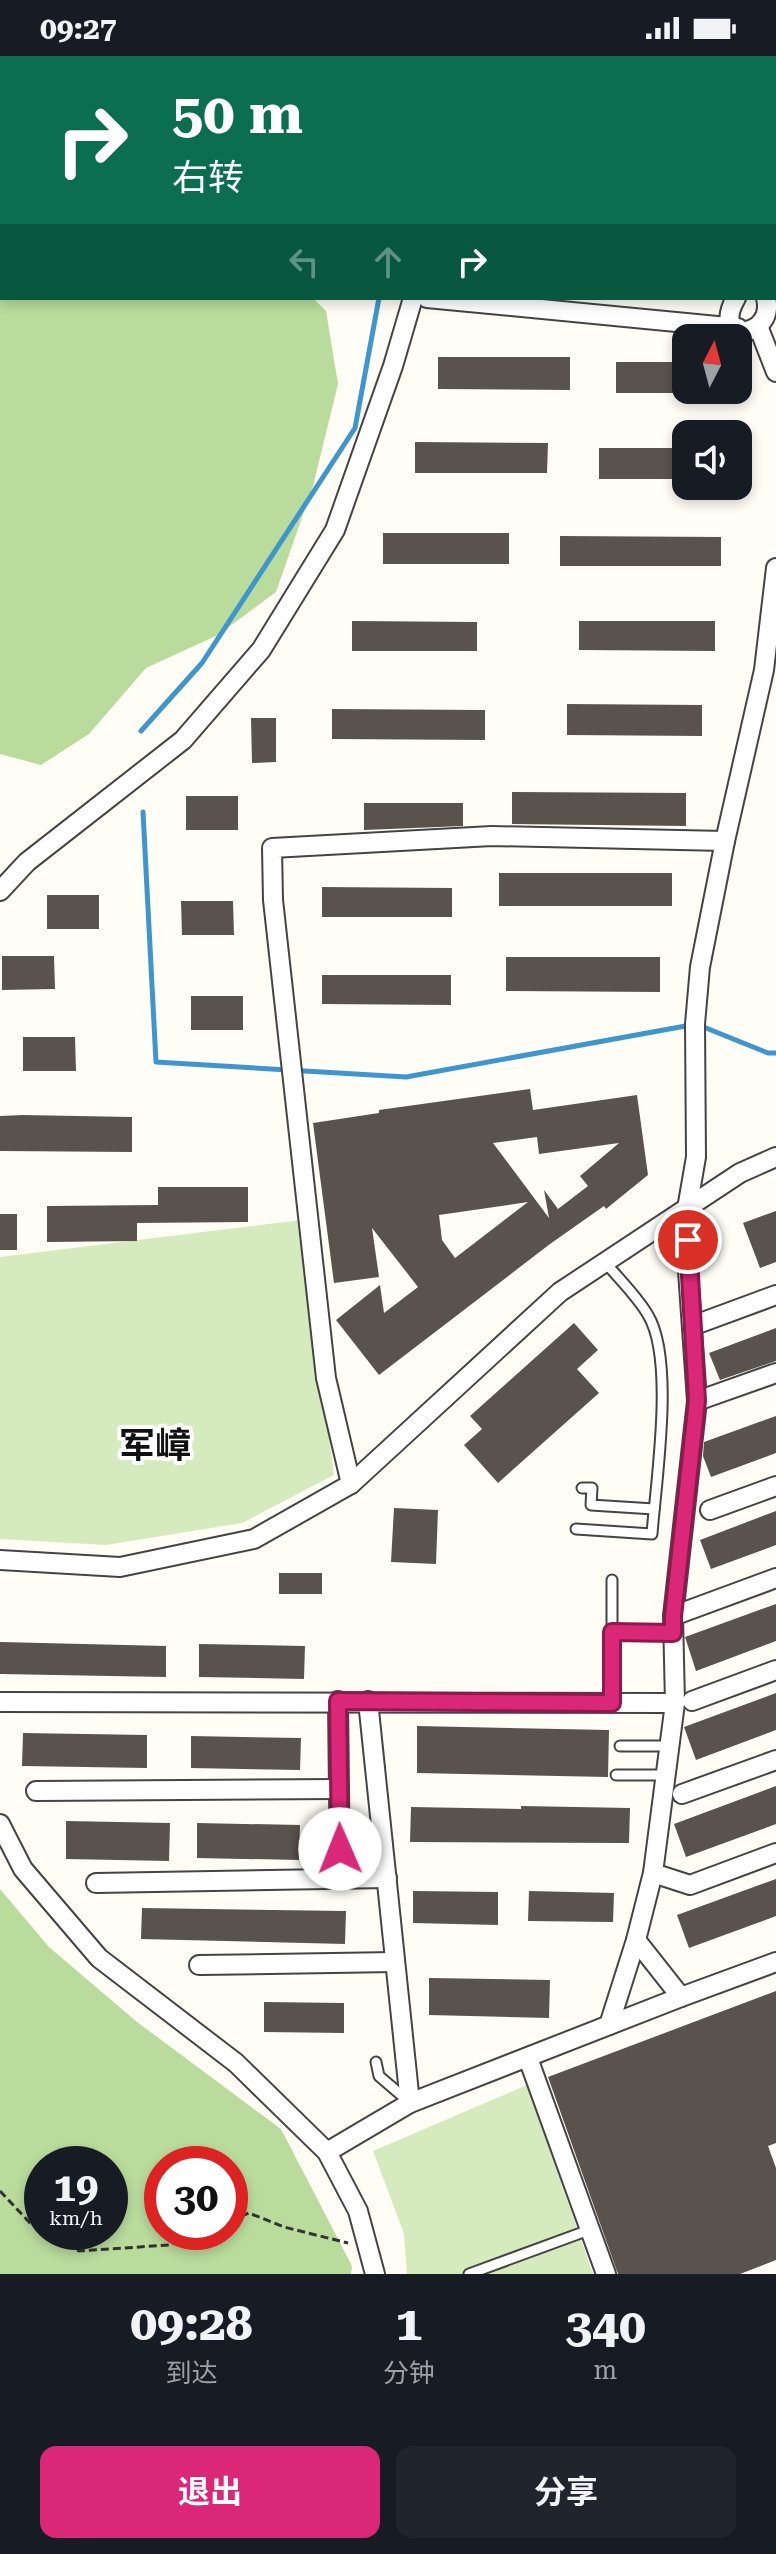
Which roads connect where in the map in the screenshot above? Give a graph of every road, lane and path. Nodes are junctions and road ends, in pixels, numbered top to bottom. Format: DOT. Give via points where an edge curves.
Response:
graph roads {
  1 [pos="412,300"];
  2 [pos="448,300"];
  3 [pos="735,300"];
  4 [pos="768,300"];
  5 [pos="697,324"];
  6 [pos="735,324"];
  7 [pos="760,331"];
  8 [pos="752,332"];
  9 [pos="776,372"];
  10 [pos="776,568"];
  11 [pos="725,841"];
  12 [pos="0,891"];
  13 [pos="776,1157"];
  14 [pos="687,1209"];
  15 [pos="605,1262"];
  16 [pos="776,1295"];
  17 [pos="692,1326"];
  18 [pos="776,1373"];
  19 [pos="697,1401"];
  20 [pos="351,1484"];
  21 [pos="776,1486"];
  22 [pos="582,1488"];
  23 [pos="654,1509"];
  24 [pos="710,1510"];
  25 [pos="576,1529"];
  26 [pos="0,1560"];
  27 [pos="776,1578"];
  28 [pos="612,1580"];
  29 [pos="673,1625"];
  30 [pos="612,1632"];
  31 [pos="776,1670"];
  32 [pos="338,1701"];
  33 [pos="368,1701"];
  34 [pos="1,1702"];
  35 [pos="683,1702"];
  36 [pos="612,1703"];
  37 [pos="620,1746"];
  38 [pos="669,1746"];
  39 [pos="776,1760"];
  40 [pos="616,1775"];
  41 [pos="666,1775"];
  42 [pos="339,1789"];
  43 [pos="36,1791"];
  44 [pos="682,1794"];
  45 [pos="0,1824"];
  46 [pos="776,1853"];
  47 [pos="653,1873"];
  48 [pos="387,1878"];
  49 [pos="340,1879"];
  50 [pos="96,1883"];
  51 [pos="636,1940"];
  52 [pos="395,1962"];
  53 [pos="776,1962"];
  54 [pos="199,1965"];
  55 [pos="681,1997"];
  56 [pos="609,2025"];
  57 [pos="528,2058"];
  58 [pos="376,2062"];
  59 [pos="410,2103"];
  60 [pos="327,2152"];
  61 [pos="0,2191"];
  62 [pos="248,2213"];
  63 [pos="24,2217"];
  64 [pos="589,2230"];
  65 [pos="350,2243"];
  66 [pos="375,2274"];
  67 [pos="469,2274"];
  68 [pos="606,2274"];
  1 -- 12 [label="street" via="335,530 261,650 183,740 27,862"];
  2 -- 5 [label="street"];
  3 -- 6 [label="street"];
  4 -- 7 [label="street" via="772,315"];
  7 -- 8 [label="street"];
  7 -- 9 [label="street"];
  10 -- 11 [label="street" via="764,670"];
  11 -- 14 [label="street" via="700,967 696,1157"];
  11 -- 20 [label="street" via="492,836 272,848 273,900 326,1378"];
  13 -- 14 [label="street" via="740,1173"];
  14 -- 15 [label="street"];
  14 -- 17 [label="street"];
  15 -- 20 [label="street" via="560,1292"];
  15 -- 23 [label="lane" via="648,1315 662,1356"];
  16 -- 17 [label="street"];
  17 -- 19 [label="street"];
  18 -- 19 [label="street"];
  19 -- 29 [label="street"];
  20 -- 26 [label="street" via="254,1539 120,1567"];
  21 -- 24 [label="street"];
  22 -- 23 [label="lane" via="592,1488 591,1505"];
  23 -- 25 [label="lane" via="652,1534"];
  27 -- 29 [label="street"];
  28 -- 30 [label="lane"];
  29 -- 30 [label="lane"];
  29 -- 35 [label="street"];
  30 -- 36 [label="lane"];
  31 -- 35 [label="street"];
  32 -- 33 [label="street"];
  32 -- 34 [label="street"];
  32 -- 42 [label="street"];
  33 -- 36 [label="street"];
  33 -- 48 [label="street"];
  35 -- 36 [label="street"];
  35 -- 38 [label="street"];
  37 -- 38 [label="lane"];
  38 -- 41 [label="street"];
  39 -- 44 [label="street"];
  40 -- 41 [label="lane"];
  41 -- 47 [label="street"];
  42 -- 43 [label="street"];
  42 -- 49 [label="street"];
  45 -- 60 [label="street" via="23,1869 99,1958 236,2063"];
  46 -- 47 [label="street" via="690,1885"];
  47 -- 51 [label="street"];
  48 -- 49 [label="street"];
  48 -- 52 [label="street"];
  49 -- 50 [label="street"];
  51 -- 55 [label="street"];
  51 -- 56 [label="street"];
  52 -- 54 [label="street"];
  52 -- 59 [label="street"];
  53 -- 55 [label="street"];
  55 -- 56 [label="street"];
  56 -- 57 [label="street"];
  57 -- 59 [label="street"];
  57 -- 64 [label="street"];
  58 -- 59 [label="lane" via="379,2076"];
  59 -- 60 [label="street"];
  60 -- 66 [label="street" via="358,2211"];
  61 -- 63 [label="path"];
  62 -- 65 [label="path"];
  64 -- 67 [label="lane"];
  64 -- 68 [label="street"];
}
